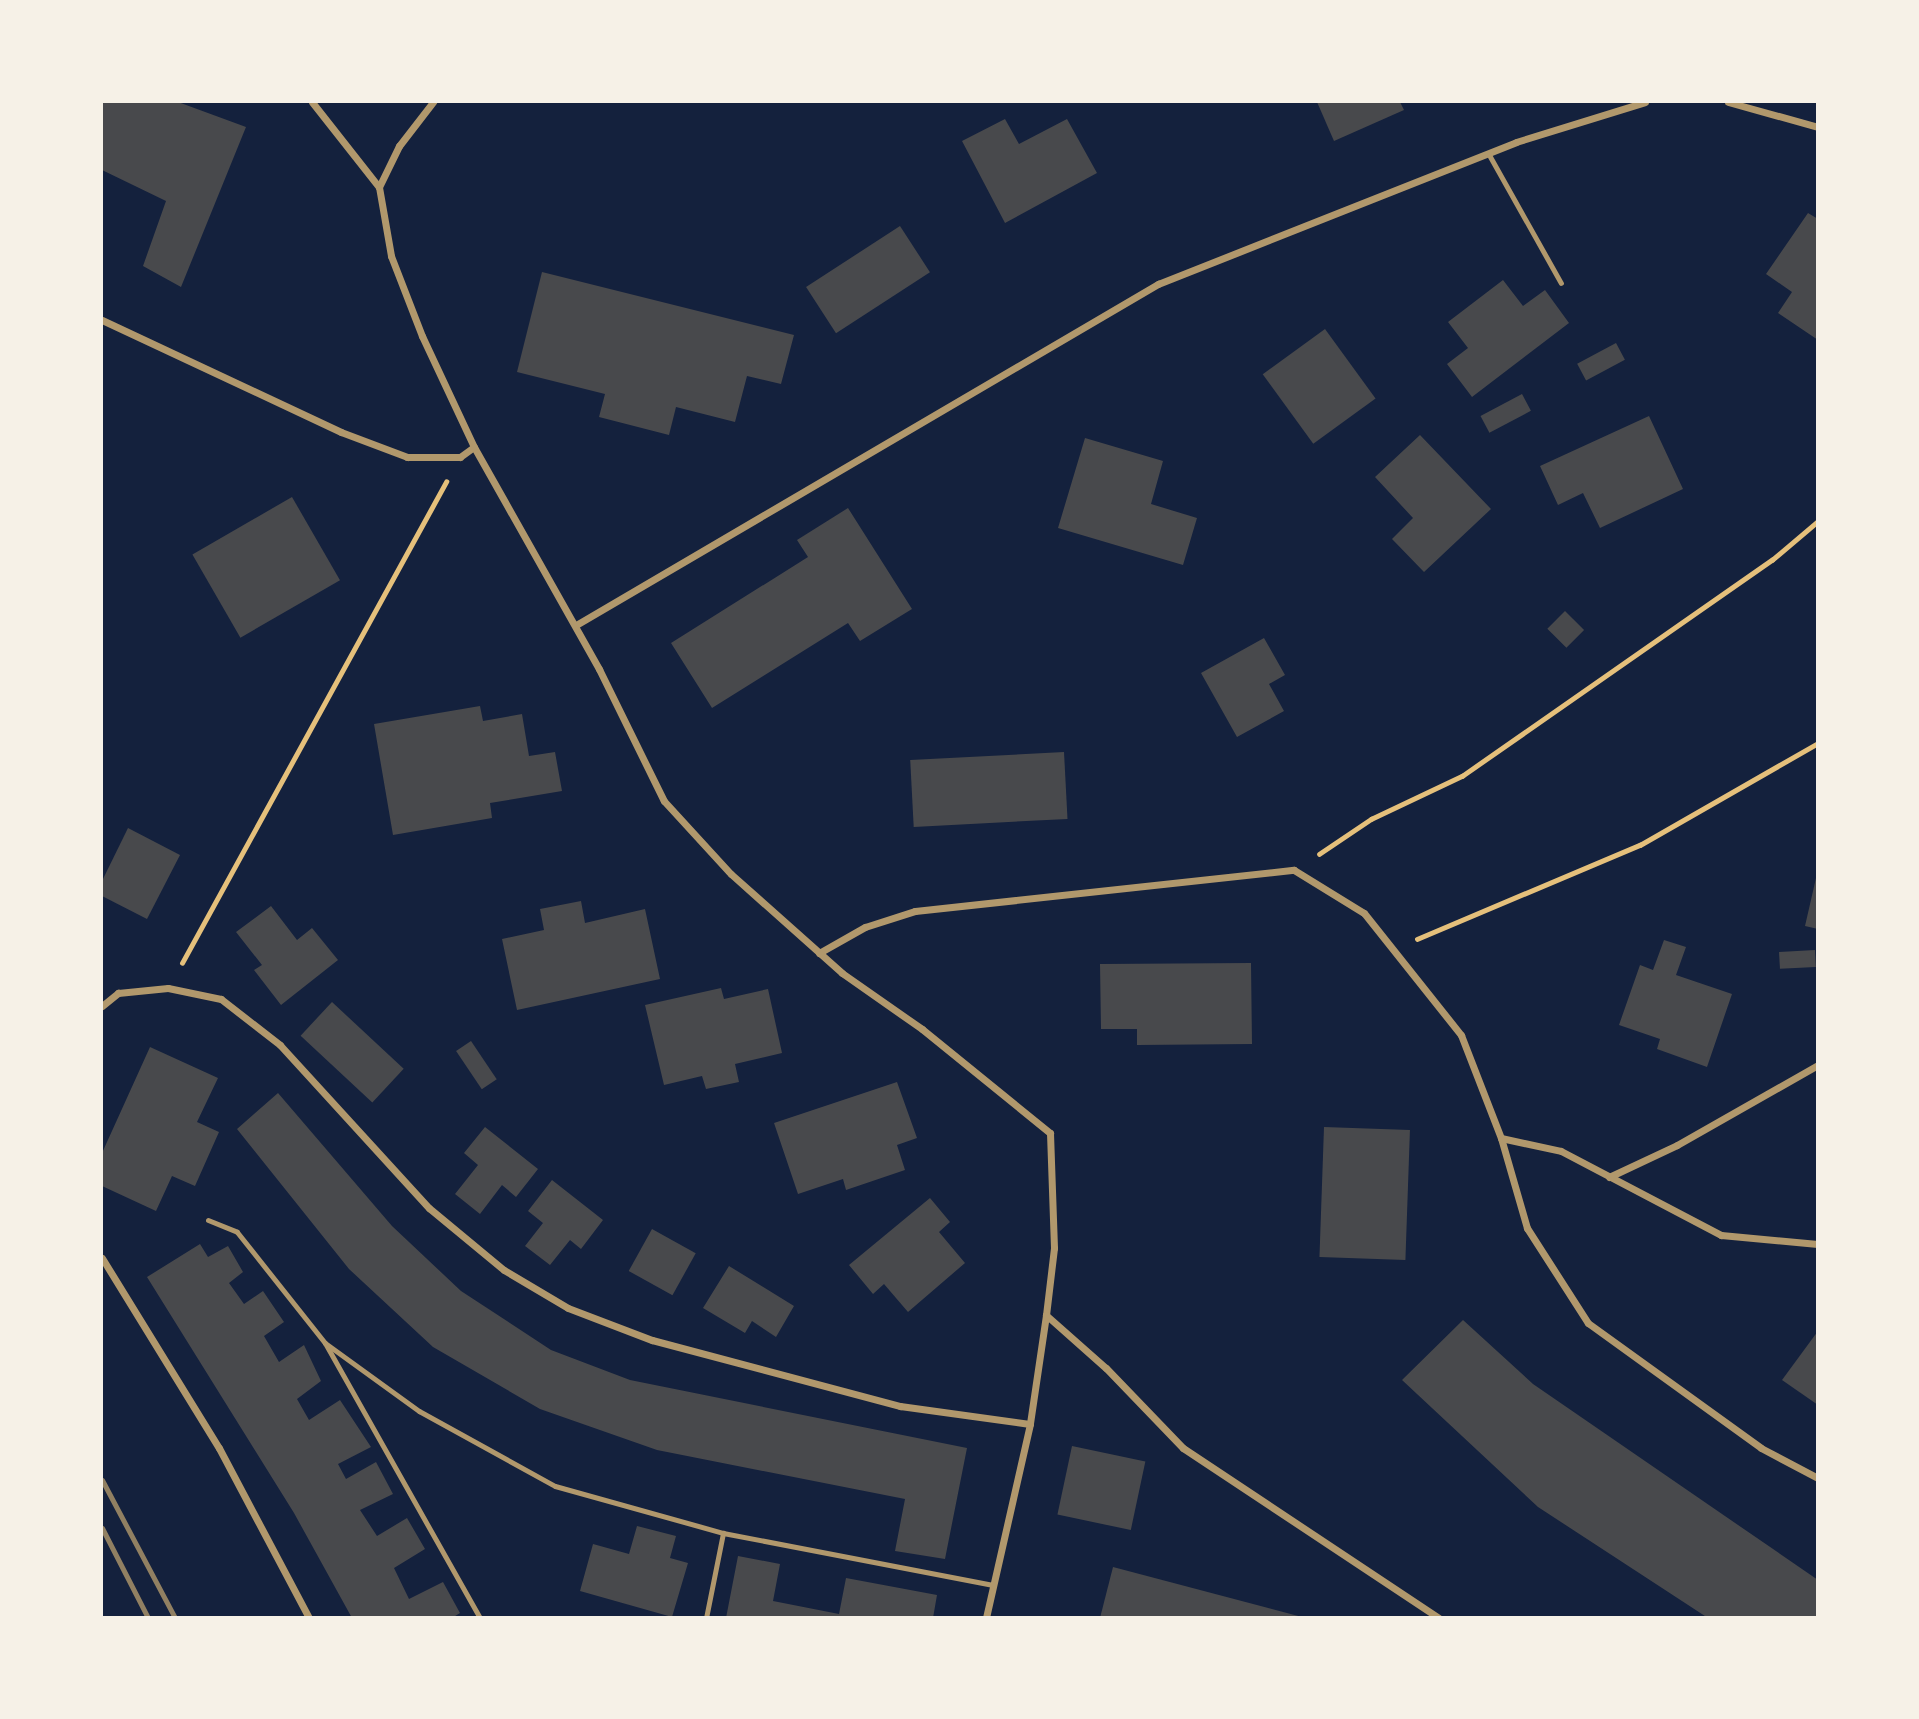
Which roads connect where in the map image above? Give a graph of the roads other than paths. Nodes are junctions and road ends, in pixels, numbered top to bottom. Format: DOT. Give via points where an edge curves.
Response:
graph roads {
  1 [pos="312,102"];
  2 [pos="433,102"];
  3 [pos="1645,102"];
  4 [pos="1728,102"];
  5 [pos="1818,127"];
  6 [pos="1488,153"];
  7 [pos="379,187"];
  8 [pos="1561,283"];
  9 [pos="102,320"];
  10 [pos="474,447"];
  11 [pos="576,625"];
  12 [pos="819,953"];
  13 [pos="102,1006"];
  14 [pos="1818,1065"];
  15 [pos="1501,1138"];
  16 [pos="1609,1177"];
  17 [pos="208,1220"];
  18 [pos="1818,1244"];
  19 [pos="102,1258"];
  20 [pos="1046,1315"];
  21 [pos="325,1343"];
  22 [pos="1030,1424"];
  23 [pos="1818,1478"];
  24 [pos="723,1533"];
  25 [pos="993,1585"];
  26 [pos="309,1618"];
  27 [pos="480,1618"];
  28 [pos="706,1618"];
  29 [pos="986,1618"];
  30 [pos="1439,1618"];
  1 -- 7 [label="street"];
  2 -- 7 [label="street" via="399,146"];
  3 -- 6 [label="street"];
  4 -- 5 [label="street"];
  6 -- 8 [label="lane"];
  6 -- 11 [label="street" via="1158,284"];
  7 -- 10 [label="street" via="391,256"];
  9 -- 10 [label="street" via="341,432 407,457 460,457"];
  10 -- 11 [label="street"];
  11 -- 12 [label="street" via="664,801 731,874"];
  12 -- 15 [label="street" via="865,927 915,911 1294,870 1364,914 1396,948 1461,1035"];
  12 -- 20 [label="street" via="1050,1133 1054,1248"];
  13 -- 22 [label="street" via="118,993 168,989 221,999 280,1045 429,1208 504,1270 568,1308 652,1340 887,1403"];
  14 -- 16 [label="street" via="1677,1145"];
  15 -- 16 [label="street" via="1561,1151"];
  15 -- 23 [label="street" via="1527,1228 1588,1323 1761,1448"];
  16 -- 18 [label="street" via="1721,1235"];
  17 -- 21 [label="lane" via="237,1232"];
  19 -- 26 [label="street" via="219,1448"];
  20 -- 22 [label="street"];
  20 -- 30 [label="street" via="1106,1368 1183,1448"];
  21 -- 24 [label="lane" via="419,1411 555,1486"];
  21 -- 27 [label="lane"];
  22 -- 25 [label="street"];
  24 -- 25 [label="lane"];
  24 -- 28 [label="lane"];
  25 -- 29 [label="street"];
}
